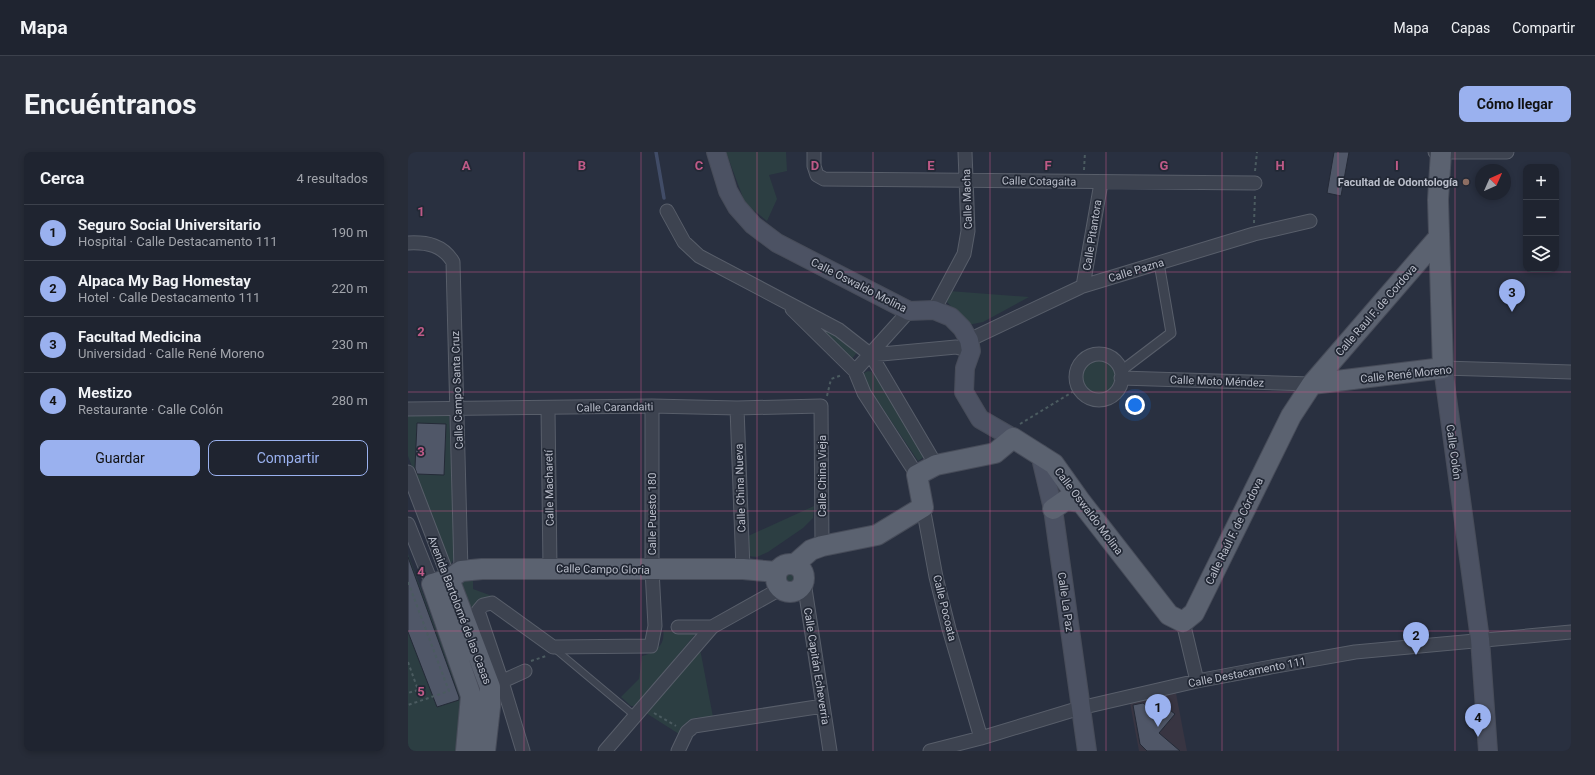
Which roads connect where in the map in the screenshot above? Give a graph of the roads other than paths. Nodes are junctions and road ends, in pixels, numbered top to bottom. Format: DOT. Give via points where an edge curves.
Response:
graph roads {
  1 [pos="716,152"];
  2 [pos="814,152"];
  3 [pos="965,152"];
  4 [pos="1439,152"];
  5 [pos="1507,152"];
  6 [pos="965,180"];
  7 [pos="1101,183"];
  8 [pos="1255,183"];
  9 [pos="667,211"];
  10 [pos="1310,221"];
  11 [pos="1439,237"];
  12 [pos="408,243"];
  13 [pos="1159,263"];
  14 [pos="1083,286"];
  15 [pos="782,300"];
  16 [pos="934,310"];
  17 [pos="909,311"];
  18 [pos="970,345"];
  19 [pos="871,355"];
  20 [pos="1443,368"];
  21 [pos="855,372"];
  22 [pos="1571,372"];
  23 [pos="1121,374"];
  24 [pos="1312,384"];
  25 [pos="652,406"];
  26 [pos="821,406"];
  27 [pos="457,408"];
  28 [pos="548,408"];
  29 [pos="737,408"];
  30 [pos="408,409"];
  31 [pos="1009,436"];
  32 [pos="1040,454"];
  33 [pos="936,465"];
  34 [pos="408,472"];
  35 [pos="917,475"];
  36 [pos="1081,502"];
  37 [pos="923,507"];
  38 [pos="1053,509"];
  39 [pos="408,524"];
  40 [pos="822,546"];
  41 [pos="795,564"];
  42 [pos="550,568"];
  43 [pos="743,569"];
  44 [pos="652,570"];
  45 [pos="447,578"];
  46 [pos="778,580"];
  47 [pos="804,582"];
  48 [pos="1182,622"];
  49 [pos="678,626"];
  50 [pos="712,627"];
  51 [pos="1571,632"];
  52 [pos="1480,639"];
  53 [pos="552,647"];
  54 [pos="525,671"];
  55 [pos="1197,681"];
  56 [pos="496,684"];
  57 [pos="471,696"];
  58 [pos="823,706"];
  59 [pos="1080,708"];
  60 [pos="639,711"];
  61 [pos="981,738"];
  62 [pos="466,751"];
  63 [pos="485,751"];
  64 [pos="523,751"];
  65 [pos="605,751"];
  66 [pos="678,751"];
  67 [pos="830,751"];
  68 [pos="930,751"];
  69 [pos="1087,751"];
  70 [pos="1488,751"];
  1 -- 17 [label="main road, Calle Oswaldo Molina" via="728,191 737,207 753,225 776,243"];
  2 -- 6 [label="street, Calle Cotagaita" via="817,175 824,179"];
  3 -- 6 [label="street, Calle Macha"];
  4 -- 5 [label="street"];
  4 -- 11 [label="main road, Calle Colón"];
  6 -- 7 [label="street, Calle Cotagaita"];
  6 -- 16 [label="street, Calle Macha" via="968,231 964,254"];
  7 -- 8 [label="street, Calle Cotagaita"];
  7 -- 14 [label="street, Calle Pitantora"];
  9 -- 15 [label="street" via="684,242 699,256"];
  10 -- 13 [label="street, Calle Pazna" via="1254,234"];
  11 -- 20 [label="main road, Calle Colón"];
  11 -- 24 [label="main road, Calle Raul F. de Cordova"];
  12 -- 27 [label="street, Calle Campo Santa Cruz" via="440,247 453,262"];
  13 -- 14 [label="street, Calle Pazna"];
  13 -- 23 [label="street" via="1171,333"];
  14 -- 18 [label="street, Calle Pazna"];
  15 -- 19 [label="street" via="839,330"];
  15 -- 21 [label="street"];
  16 -- 17 [label="main road, Calle Oswaldo Molina"];
  16 -- 18 [label="main road, Calle Oswaldo Molina" via="952,317 962,328"];
  17 -- 19 [label="street"];
  18 -- 19 [label="street"];
  18 -- 31 [label="main road, Calle Oswaldo Molina" via="965,368 964,392 980,419"];
  19 -- 21 [label="street"];
  19 -- 33 [label="street"];
  20 -- 22 [label="street, Calle René Moreno"];
  20 -- 24 [label="main road, Calle René Moreno"];
  20 -- 52 [label="main road, Calle Colón"];
  21 -- 35 [label="street" via="864,393"];
  23 -- 23 [label="street" via="1116,392 1104,399 1090,398 1079,388 1076,373 1079,366 1090,356 1105,355 1117,364"];
  23 -- 24 [label="street, Calle Moto Méndez"];
  24 -- 48 [label="main road, Calle Raúl F. de Córdova" via="1291,416 1194,613"];
  25 -- 28 [label="street, Calle Carandaiti"];
  25 -- 29 [label="street, Calle Carandaiti"];
  25 -- 44 [label="street, Calle Puesto 180"];
  26 -- 29 [label="street, Calle Carandaiti"];
  26 -- 40 [label="street, Calle China Vieja"];
  27 -- 28 [label="street, Calle Carandaiti"];
  27 -- 30 [label="street, Calle Carandaiti"];
  27 -- 45 [label="street, Calle Campo Santa Cruz"];
  28 -- 42 [label="street, Calle Macharetí"];
  29 -- 43 [label="street, Calle China Nueva"];
  31 -- 32 [label="main road, Calle Oswaldo Molina"];
  31 -- 33 [label="main road" via="995,453"];
  32 -- 36 [label="main road, Calle Oswaldo Molina" via="1054,464"];
  32 -- 38 [label="main road, Calle La Paz"];
  33 -- 35 [label="main road"];
  34 -- 45 [label="street, Avenida Bartolomé de las Casas"];
  35 -- 37 [label="main road, Calle Pocoata"];
  36 -- 38 [label="main road" via="1066,500"];
  36 -- 48 [label="main road, Calle Oswaldo Molina" via="1169,615"];
  37 -- 40 [label="main road" via="877,536"];
  37 -- 61 [label="street, Calle Pocoata" via="949,629"];
  38 -- 59 [label="main road, Calle La Paz"];
  39 -- 45 [label="street, Avenida Bartolomé de las Casas"];
  40 -- 41 [label="main road" via="811,550"];
  41 -- 46 [label="main road" via="783,565"];
  41 -- 47 [label="main road" via="803,572"];
  42 -- 44 [label="main road, Calle Campo Gloria"];
  42 -- 45 [label="main road, Calle Campo Gloria" via="482,569"];
  43 -- 44 [label="main road, Calle Campo Gloria"];
  43 -- 46 [label="main road, Calle Campo Gloria"];
  44 -- 53 [label="street, Calle Puesto 180" via="655,626 651,646"];
  45 -- 56 [label="main road, Avenida Bartolomé de las Casas"];
  45 -- 57 [label="main road, Avenida Bartolomé de las Casas"];
  46 -- 47 [label="main road" via="784,591 794,592"];
  46 -- 50 [label="street"];
  47 -- 58 [label="street, Calle Capitán Echeverria"];
  48 -- 55 [label="street"];
  49 -- 50 [label="street"];
  50 -- 60 [label="street"];
  51 -- 52 [label="street, Calle Destacamento 111"];
  52 -- 55 [label="street, Calle Destacamento 111" via="1355,652"];
  52 -- 70 [label="main road, Calle Colón"];
  53 -- 56 [label="street" via="492,603 483,605 478,611"];
  53 -- 60 [label="lane"];
  54 -- 56 [label="street"];
  55 -- 59 [label="street, Calle Destacamento 111"];
  56 -- 57 [label="street"];
  56 -- 63 [label="main road, Avenida Bartolomé de las Casas" via="490,707"];
  56 -- 64 [label="street"];
  57 -- 62 [label="main road, Avenida Bartolomé de las Casas"];
  58 -- 66 [label="street" via="694,726 687,732"];
  58 -- 67 [label="street, Calle Capitán Echeverria"];
  59 -- 61 [label="street, Calle Destacamento 111"];
  59 -- 69 [label="main road, Calle La Paz"];
  60 -- 65 [label="street"];
  61 -- 68 [label="street, Calle Destacamento 111"];
}
